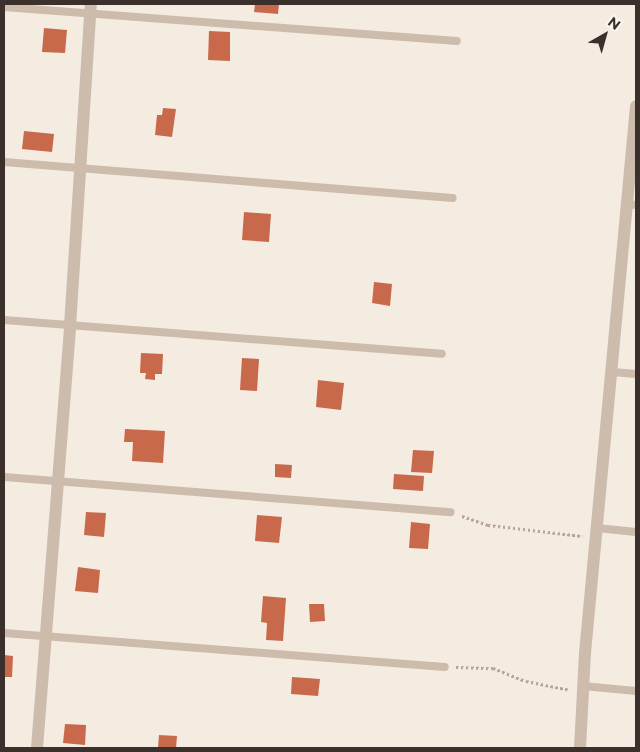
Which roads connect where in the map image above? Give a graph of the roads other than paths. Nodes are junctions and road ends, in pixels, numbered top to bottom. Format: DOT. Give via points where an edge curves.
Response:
graph roads {
  1 [pos="4,7"];
  2 [pos="90,9"];
  3 [pos="457,41"];
  4 [pos="636,106"];
  5 [pos="4,162"];
  6 [pos="80,169"];
  7 [pos="453,198"];
  8 [pos="632,204"];
  9 [pos="4,320"];
  10 [pos="70,326"];
  11 [pos="442,354"];
  12 [pos="612,372"];
  13 [pos="636,374"];
  14 [pos="4,477"];
  15 [pos="58,481"];
  16 [pos="451,512"];
  17 [pos="596,532"];
  18 [pos="636,532"];
  19 [pos="4,633"];
  20 [pos="47,637"];
  21 [pos="445,667"];
  22 [pos="583,686"];
  23 [pos="636,691"];
  24 [pos="37,748"];
  25 [pos="580,748"];
  1 -- 2 [label="lane"];
  2 -- 3 [label="lane"];
  2 -- 6 [label="street"];
  4 -- 8 [label="street"];
  5 -- 6 [label="lane"];
  6 -- 7 [label="lane"];
  6 -- 10 [label="street"];
  8 -- 12 [label="street"];
  9 -- 10 [label="lane"];
  10 -- 11 [label="lane"];
  10 -- 15 [label="street"];
  12 -- 13 [label="lane"];
  12 -- 17 [label="street"];
  14 -- 15 [label="lane"];
  15 -- 16 [label="lane"];
  15 -- 20 [label="street"];
  17 -- 18 [label="lane"];
  17 -- 22 [label="street"];
  19 -- 20 [label="lane"];
  20 -- 21 [label="lane"];
  20 -- 24 [label="street"];
  22 -- 23 [label="lane"];
  22 -- 25 [label="street"];
}
